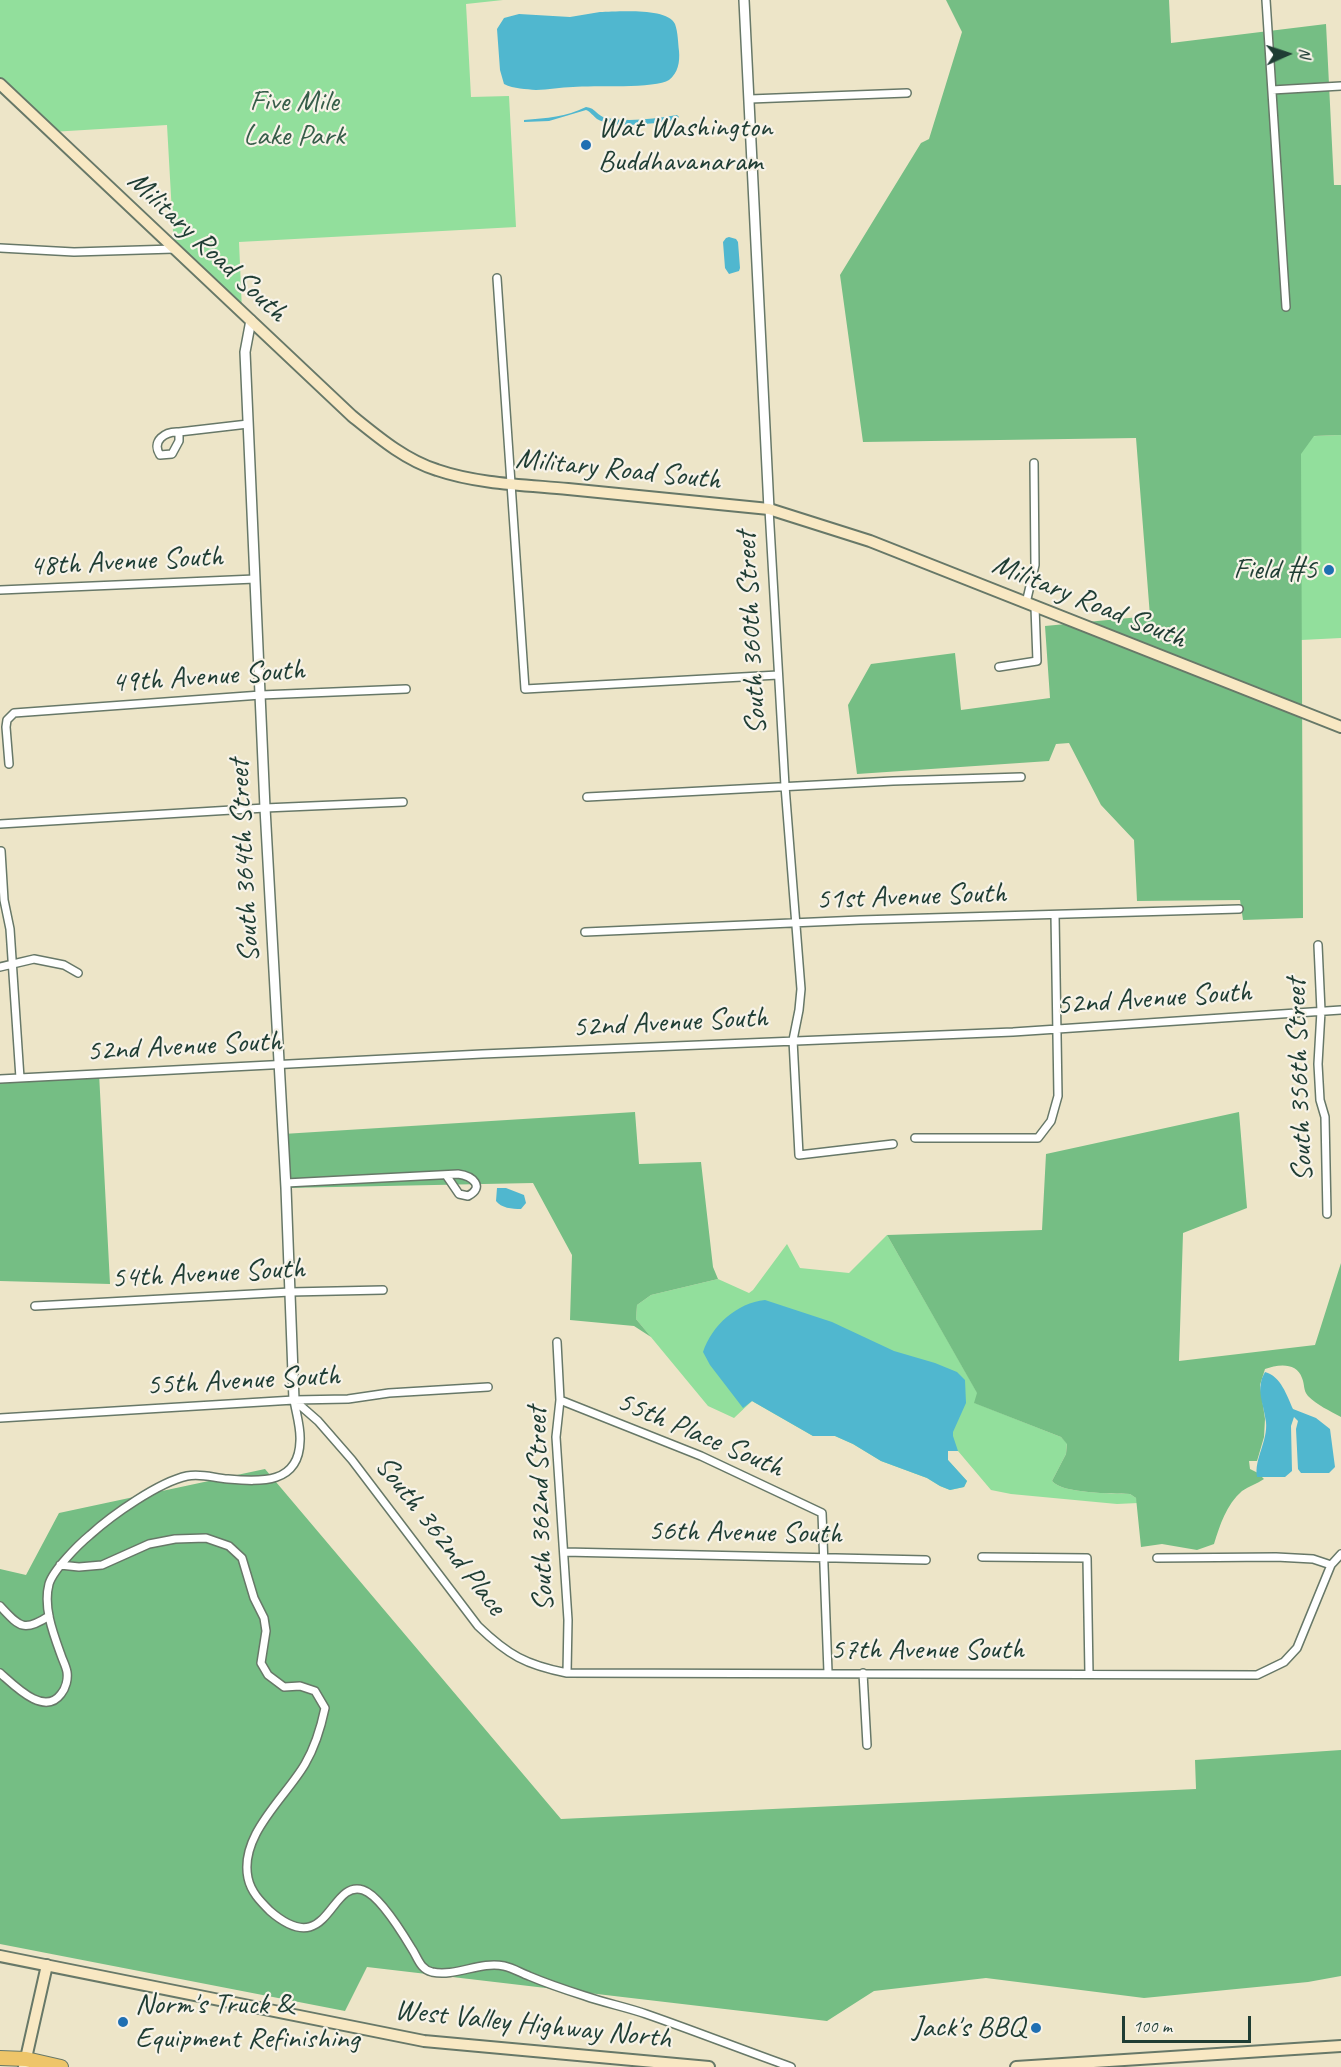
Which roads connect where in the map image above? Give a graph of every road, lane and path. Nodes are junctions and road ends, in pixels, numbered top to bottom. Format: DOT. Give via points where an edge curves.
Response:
graph roads {
  1 [pos="744,0"];
  2 [pos="1266,0"];
  3 [pos="0,84"];
  4 [pos="1341,86"];
  5 [pos="1272,90"];
  6 [pos="907,93"];
  7 [pos="750,99"];
  8 [pos="0,248"];
  9 [pos="174,249"];
  10 [pos="497,278"];
  11 [pos="1286,307"];
  12 [pos="251,320"];
  13 [pos="249,424"];
  14 [pos="179,432"];
  15 [pos="1034,463"];
  16 [pos="512,484"];
  17 [pos="769,509"];
  18 [pos="255,579"];
  19 [pos="0,590"];
  20 [pos="1031,605"];
  21 [pos="999,667"];
  22 [pos="778,675"];
  23 [pos="406,689"];
  24 [pos="261,695"];
  25 [pos="1341,727"];
  26 [pos="9,764"];
  27 [pos="1022,777"];
  28 [pos="785,786"];
  29 [pos="587,796"];
  30 [pos="403,802"];
  31 [pos="265,808"];
  32 [pos="0,824"];
  33 [pos="1,851"];
  34 [pos="1239,909"];
  35 [pos="1055,915"];
  36 [pos="795,924"];
  37 [pos="585,932"];
  38 [pos="1318,945"];
  39 [pos="12,965"];
  40 [pos="0,967"];
  41 [pos="78,973"];
  42 [pos="1322,1011"];
  43 [pos="1341,1011"];
  44 [pos="1058,1028"];
  45 [pos="793,1040"];
  46 [pos="279,1065"];
  47 [pos="20,1078"];
  48 [pos="0,1079"];
  49 [pos="915,1138"];
  50 [pos="893,1144"];
  51 [pos="446,1175"];
  52 [pos="286,1183"];
  53 [pos="1327,1214"];
  54 [pos="383,1290"];
  55 [pos="290,1292"];
  56 [pos="35,1305"];
  57 [pos="557,1342"];
  58 [pos="488,1387"];
  59 [pos="294,1400"];
  60 [pos="560,1400"];
  61 [pos="0,1418"];
  62 [pos="564,1552"];
  63 [pos="1341,1554"];
  64 [pos="824,1557"];
  65 [pos="982,1557"];
  66 [pos="1157,1558"];
  67 [pos="926,1560"];
  68 [pos="60,1565"];
  69 [pos="1331,1565"];
  70 [pos="0,1606"];
  71 [pos="49,1616"];
  72 [pos="828,1672"];
  73 [pos="0,1673"];
  74 [pos="567,1673"];
  75 [pos="862,1673"];
  76 [pos="1089,1674"];
  77 [pos="867,1745"];
  78 [pos="0,1956"];
  79 [pos="47,1965"];
  80 [pos="1341,2046"];
  81 [pos="0,2058"];
  82 [pos="25,2063"];
  83 [pos="61,2067"];
  84 [pos="710,2067"];
  85 [pos="791,2067"];
  86 [pos="1016,2067"];
  1 -- 7 [label="street, South 360th Street"];
  2 -- 5 [label="street"];
  3 -- 9 [label="main road, Military Road South"];
  4 -- 5 [label="street"];
  5 -- 11 [label="street"];
  6 -- 7 [label="street"];
  7 -- 17 [label="street, South 360th Street"];
  8 -- 9 [label="street" via="74,252"];
  9 -- 12 [label="main road, Military Road South"];
  10 -- 16 [label="street"];
  12 -- 13 [label="street, South 364th Street" via="245,352"];
  12 -- 16 [label="main road, Military Road South" via="352,416 395,449 437,470"];
  13 -- 14 [label="street"];
  13 -- 18 [label="street, South 364th Street"];
  15 -- 20 [label="street" via="1035,565"];
  16 -- 17 [label="main road, Military Road South"];
  16 -- 22 [label="street" via="525,689"];
  17 -- 20 [label="main road, Military Road South" via="870,541"];
  17 -- 22 [label="street, South 360th Street"];
  18 -- 19 [label="street, 48th Avenue South"];
  18 -- 24 [label="street, South 364th Street"];
  20 -- 21 [label="street" via="1037,661"];
  20 -- 25 [label="main road, Military Road South"];
  22 -- 28 [label="street, South 360th Street"];
  23 -- 24 [label="street, 49th Avenue South"];
  24 -- 26 [label="street, 49th Avenue South" via="14,712 6,726"];
  24 -- 31 [label="street, South 364th Street"];
  27 -- 28 [label="street"];
  28 -- 29 [label="street"];
  28 -- 36 [label="street, South 360th Street"];
  30 -- 31 [label="street"];
  31 -- 32 [label="street"];
  31 -- 46 [label="street, South 364th Street"];
  33 -- 39 [label="street"];
  34 -- 35 [label="street, 51st Avenue South"];
  35 -- 36 [label="street, 51st Avenue South"];
  35 -- 44 [label="street"];
  36 -- 37 [label="street, 51st Avenue South"];
  36 -- 45 [label="street, South 360th Street" via="801,989"];
  38 -- 42 [label="street, South 356th Street"];
  39 -- 40 [label="street"];
  39 -- 41 [label="street" via="34,959"];
  39 -- 47 [label="street"];
  42 -- 43 [label="street, 52nd Avenue South"];
  42 -- 44 [label="street, 52nd Avenue South"];
  42 -- 53 [label="street, South 356th Street" via="1318,1064 1325,1117"];
  44 -- 45 [label="street, 52nd Avenue South"];
  44 -- 49 [label="street" via="1058,1096 1051,1121 1038,1138"];
  45 -- 46 [label="street, 52nd Avenue South"];
  45 -- 50 [label="street, South 360th Street" via="799,1155"];
  46 -- 47 [label="street, 52nd Avenue South"];
  46 -- 52 [label="street, South 364th Street"];
  47 -- 48 [label="street, 52nd Avenue South"];
  51 -- 52 [label="street"];
  52 -- 55 [label="street, South 364th Street"];
  54 -- 55 [label="street, 54th Avenue South"];
  55 -- 56 [label="street, 54th Avenue South"];
  55 -- 59 [label="street, South 364th Street"];
  57 -- 60 [label="street, South 362nd Street"];
  58 -- 59 [label="street, 55th Avenue South"];
  59 -- 61 [label="street, 55th Avenue South"];
  59 -- 68 [label="street" via="300,1442 289,1471 260,1479 201,1475 180,1478 112,1517"];
  59 -- 74 [label="street, South 362nd Place" via="352,1460 478,1626 512,1655"];
  60 -- 62 [label="street, South 362nd Street" via="556,1437"];
  60 -- 64 [label="street, 55th Place South" via="701,1456 822,1513"];
  62 -- 64 [label="street, 56th Avenue South"];
  62 -- 74 [label="street, South 362nd Street"];
  63 -- 69 [label="street"];
  64 -- 67 [label="street, 56th Avenue South"];
  64 -- 72 [label="street"];
  65 -- 76 [label="street" via="1087,1558"];
  66 -- 69 [label="street" via="1276,1557 1313,1559"];
  68 -- 71 [label="street" via="50,1582"];
  68 -- 85 [label="street" via="102,1565 149,1544 193,1538 221,1542 242,1558 264,1618 261,1662 268,1675 284,1687 300,1686 315,1691 325,1708 307,1761 257,1833 247,1858 252,1892 282,1920 302,1928 313,1926 342,1895 362,1890 377,1900 419,1963 432,1972 504,1966"];
  69 -- 76 [label="street, 57th Avenue South" via="1297,1648 1284,1662 1257,1675"];
  70 -- 71 [label="street" via="25,1627"];
  71 -- 73 [label="street" via="67,1671 61,1694 50,1701 34,1699"];
  72 -- 74 [label="street, 57th Avenue South"];
  72 -- 75 [label="street, 57th Avenue South"];
  75 -- 76 [label="street, 57th Avenue South"];
  75 -- 77 [label="street"];
  78 -- 79 [label="main road, West Valley Highway North"];
  79 -- 82 [label="main road"];
  79 -- 84 [label="main road, West Valley Highway North" via="424,2041"];
  80 -- 86 [label="main road"];
  81 -- 82 [label="highway"];
  82 -- 83 [label="highway"];
}
